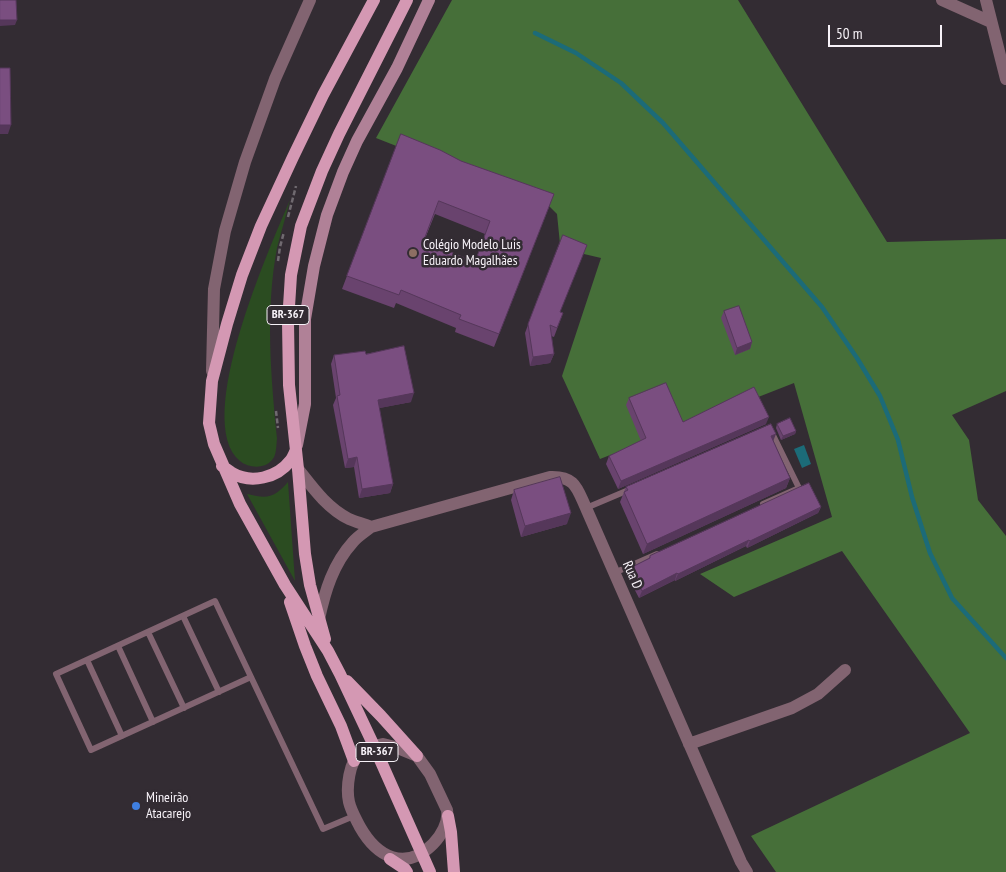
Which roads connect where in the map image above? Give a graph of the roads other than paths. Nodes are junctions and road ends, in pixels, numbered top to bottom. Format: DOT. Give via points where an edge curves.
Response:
graph roads {
  1 [pos="310,0"];
  2 [pos="374,0"];
  3 [pos="407,0"];
  4 [pos="417,0"];
  5 [pos="429,0"];
  6 [pos="942,0"];
  7 [pos="986,0"];
  8 [pos="991,22"];
  9 [pos="386,41"];
  10 [pos="1006,79"];
  11 [pos="212,381"];
  12 [pos="762,432"];
  13 [pos="296,450"];
  14 [pos="222,466"];
  15 [pos="298,469"];
  16 [pos="639,485"];
  17 [pos="586,508"];
  18 [pos="755,508"];
  19 [pos="371,527"];
  20 [pos="667,549"];
  21 [pos="614,573"];
  22 [pos="285,585"];
  23 [pos="183,616"];
  24 [pos="319,619"];
  25 [pos="148,632"];
  26 [pos="118,646"];
  27 [pos="328,651"];
  28 [pos="86,660"];
  29 [pos="845,670"];
  30 [pos="340,674"];
  31 [pos="251,677"];
  32 [pos="218,692"];
  33 [pos="184,708"];
  34 [pos="153,722"];
  35 [pos="122,736"];
  36 [pos="689,744"];
  37 [pos="374,746"];
  38 [pos="417,756"];
  39 [pos="354,761"];
  40 [pos="354,816"];
  41 [pos="448,816"];
  42 [pos="422,855"];
  43 [pos="390,858"];
  44 [pos="407,872"];
  45 [pos="430,872"];
  46 [pos="454,872"];
  47 [pos="747,872"];
  1 -- 11 [label="street" via="275,79 245,162 225,231 214,288"];
  2 -- 11 [label="main road, BR-367" via="323,95 261,226 234,300"];
  3 -- 9 [label="main road, BR-367"];
  4 -- 9 [label="main road"];
  5 -- 13 [label="street" via="357,141 326,216 305,318 305,404"];
  6 -- 8 [label="street"];
  7 -- 8 [label="street"];
  8 -- 10 [label="street"];
  9 -- 13 [label="main road, BR-367" via="322,171 301,226 291,275 288,322 289,385"];
  11 -- 14 [label="main road, BR-367" via="210,423"];
  12 -- 18 [label="lane" via="770,428 799,488"];
  13 -- 14 [label="main road" via="281,470 257,479 244,478"];
  13 -- 15 [label="main road, BR-367"];
  14 -- 22 [label="main road, BR-367"];
  15 -- 19 [label="street" via="329,506 349,519"];
  15 -- 24 [label="main road, BR-367" via="305,554"];
  16 -- 17 [label="lane"];
  17 -- 19 [label="street, Rua D" via="576,486 560,476"];
  17 -- 21 [label="street, Rua D"];
  19 -- 24 [label="street, Rua D" via="340,558 330,578"];
  20 -- 21 [label="lane"];
  21 -- 36 [label="street, Rua D"];
  22 -- 27 [label="main road, BR-367"];
  22 -- 39 [label="main road" via="305,646"];
  23 -- 25 [label="lane"];
  23 -- 31 [label="lane" via="215,601"];
  23 -- 32 [label="lane"];
  24 -- 27 [label="main road, BR-367"];
  25 -- 26 [label="lane"];
  25 -- 33 [label="lane"];
  26 -- 28 [label="lane"];
  26 -- 34 [label="lane"];
  27 -- 30 [label="main road, BR-367"];
  28 -- 35 [label="lane"];
  28 -- 35 [label="lane" via="56,674 87,742 91,750"];
  29 -- 36 [label="street" via="818,694 792,708"];
  30 -- 37 [label="main road, BR-367"];
  30 -- 38 [label="main road"];
  31 -- 32 [label="lane"];
  31 -- 40 [label="lane" via="323,829"];
  32 -- 33 [label="lane"];
  33 -- 34 [label="lane"];
  34 -- 35 [label="lane"];
  36 -- 47 [label="street, Rua D"];
  37 -- 38 [label="street" via="395,746"];
  37 -- 39 [label="street" via="362,751"];
  37 -- 42 [label="main road, BR-367"];
  38 -- 41 [label="street" via="430,774"];
  39 -- 40 [label="street" via="349,777 349,802"];
  40 -- 43 [label="street" via="365,836 378,851"];
  41 -- 42 [label="street" via="443,831"];
  41 -- 46 [label="main road"];
  42 -- 43 [label="street" via="401,860"];
  42 -- 45 [label="main road, BR-367"];
  43 -- 44 [label="main road"];
}
